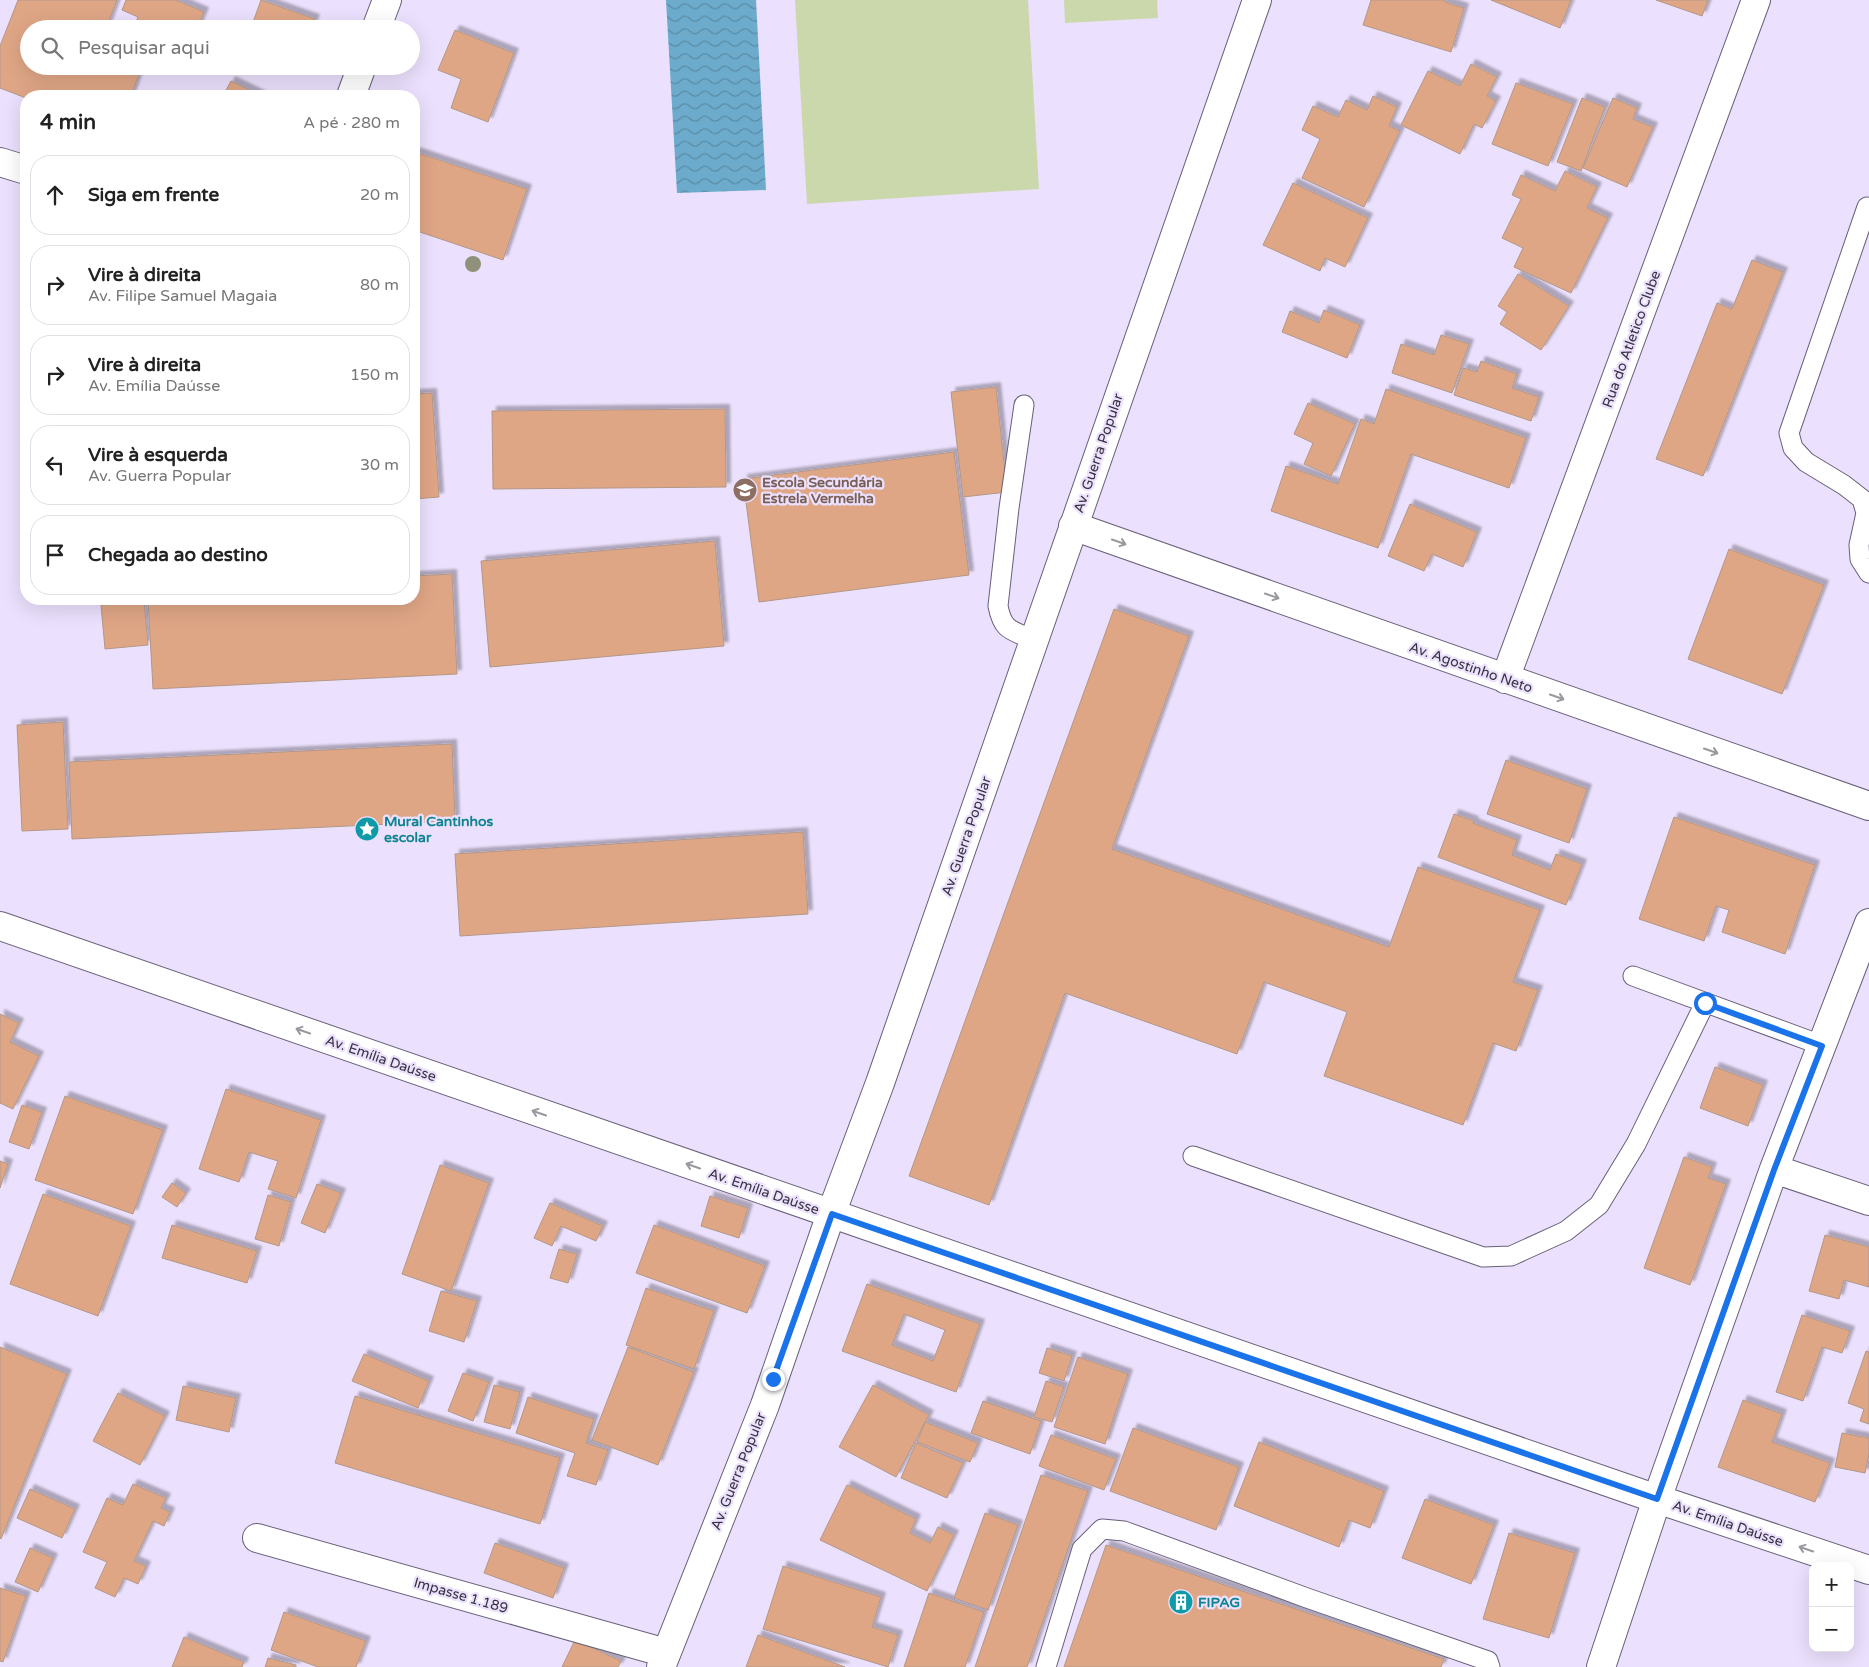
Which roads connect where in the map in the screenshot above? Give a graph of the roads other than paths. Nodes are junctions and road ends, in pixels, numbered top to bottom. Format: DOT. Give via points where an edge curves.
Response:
graph roads {
  1 [pos="386,0"];
  2 [pos="1257,0"];
  3 [pos="1756,0"];
  4 [pos="379,20"];
  5 [pos="359,75"];
  6 [pos="353,90"];
  7 [pos="0,162"];
  8 [pos="20,168"];
  9 [pos="1867,207"];
  10 [pos="1024,405"];
  11 [pos="1073,526"];
  12 [pos="1869,573"];
  13 [pos="1034,640"];
  14 [pos="1506,679"];
  15 [pos="1869,806"];
  16 [pos="1869,923"];
  17 [pos="0,926"];
  18 [pos="1633,976"];
  19 [pos="1705,1003"];
  20 [pos="1822,1046"];
  21 [pos="1192,1156"];
  22 [pos="1774,1170"];
  23 [pos="1869,1201"];
  24 [pos="832,1214"];
  25 [pos="1657,1499"];
  26 [pos="257,1538"];
  27 [pos="1869,1570"];
  28 [pos="663,1660"];
  29 [pos="1604,1666"];
  30 [pos="1046,1667"];
  31 [pos="1490,1667"];
  1 -- 4 [label="street"];
  2 -- 11 [label="street, Av. Guerra Popular"];
  3 -- 14 [label="street, Rua do Atletico Clube"];
  5 -- 6 [label="street"];
  7 -- 8 [label="street"];
  9 -- 12 [label="lane" via="1789,433 1793,448 1806,462 1862,499 1866,513 1859,545 1860,559"];
  10 -- 13 [label="lane" via="1008,508 998,606 1007,628"];
  11 -- 13 [label="street, Av. Guerra Popular"];
  11 -- 14 [label="street, Av. Agostinho Neto, one-way"];
  13 -- 24 [label="street, Av. Guerra Popular"];
  14 -- 15 [label="street, Av. Agostinho Neto, one-way"];
  16 -- 20 [label="street"];
  24 -- 17 [label="street, Av. Emília Daússe, one-way"];
  18 -- 19 [label="lane"];
  19 -- 20 [label="lane"];
  19 -- 21 [label="lane" via="1636,1144 1599,1205 1566,1230 1511,1256 1483,1257"];
  20 -- 22 [label="street"];
  22 -- 23 [label="street"];
  22 -- 25 [label="street"];
  24 -- 25 [label="street, Av. Emília Daússe"];
  24 -- 28 [label="street, Av. Guerra Popular" via="765,1405"];
  27 -- 25 [label="street, Av. Emília Daússe, one-way"];
  25 -- 29 [label="street"];
  26 -- 28 [label="street, Impasse 1.189"];
  30 -- 31 [label="lane" via="1082,1549 1102,1529 1124,1531 1488,1661"];
}
